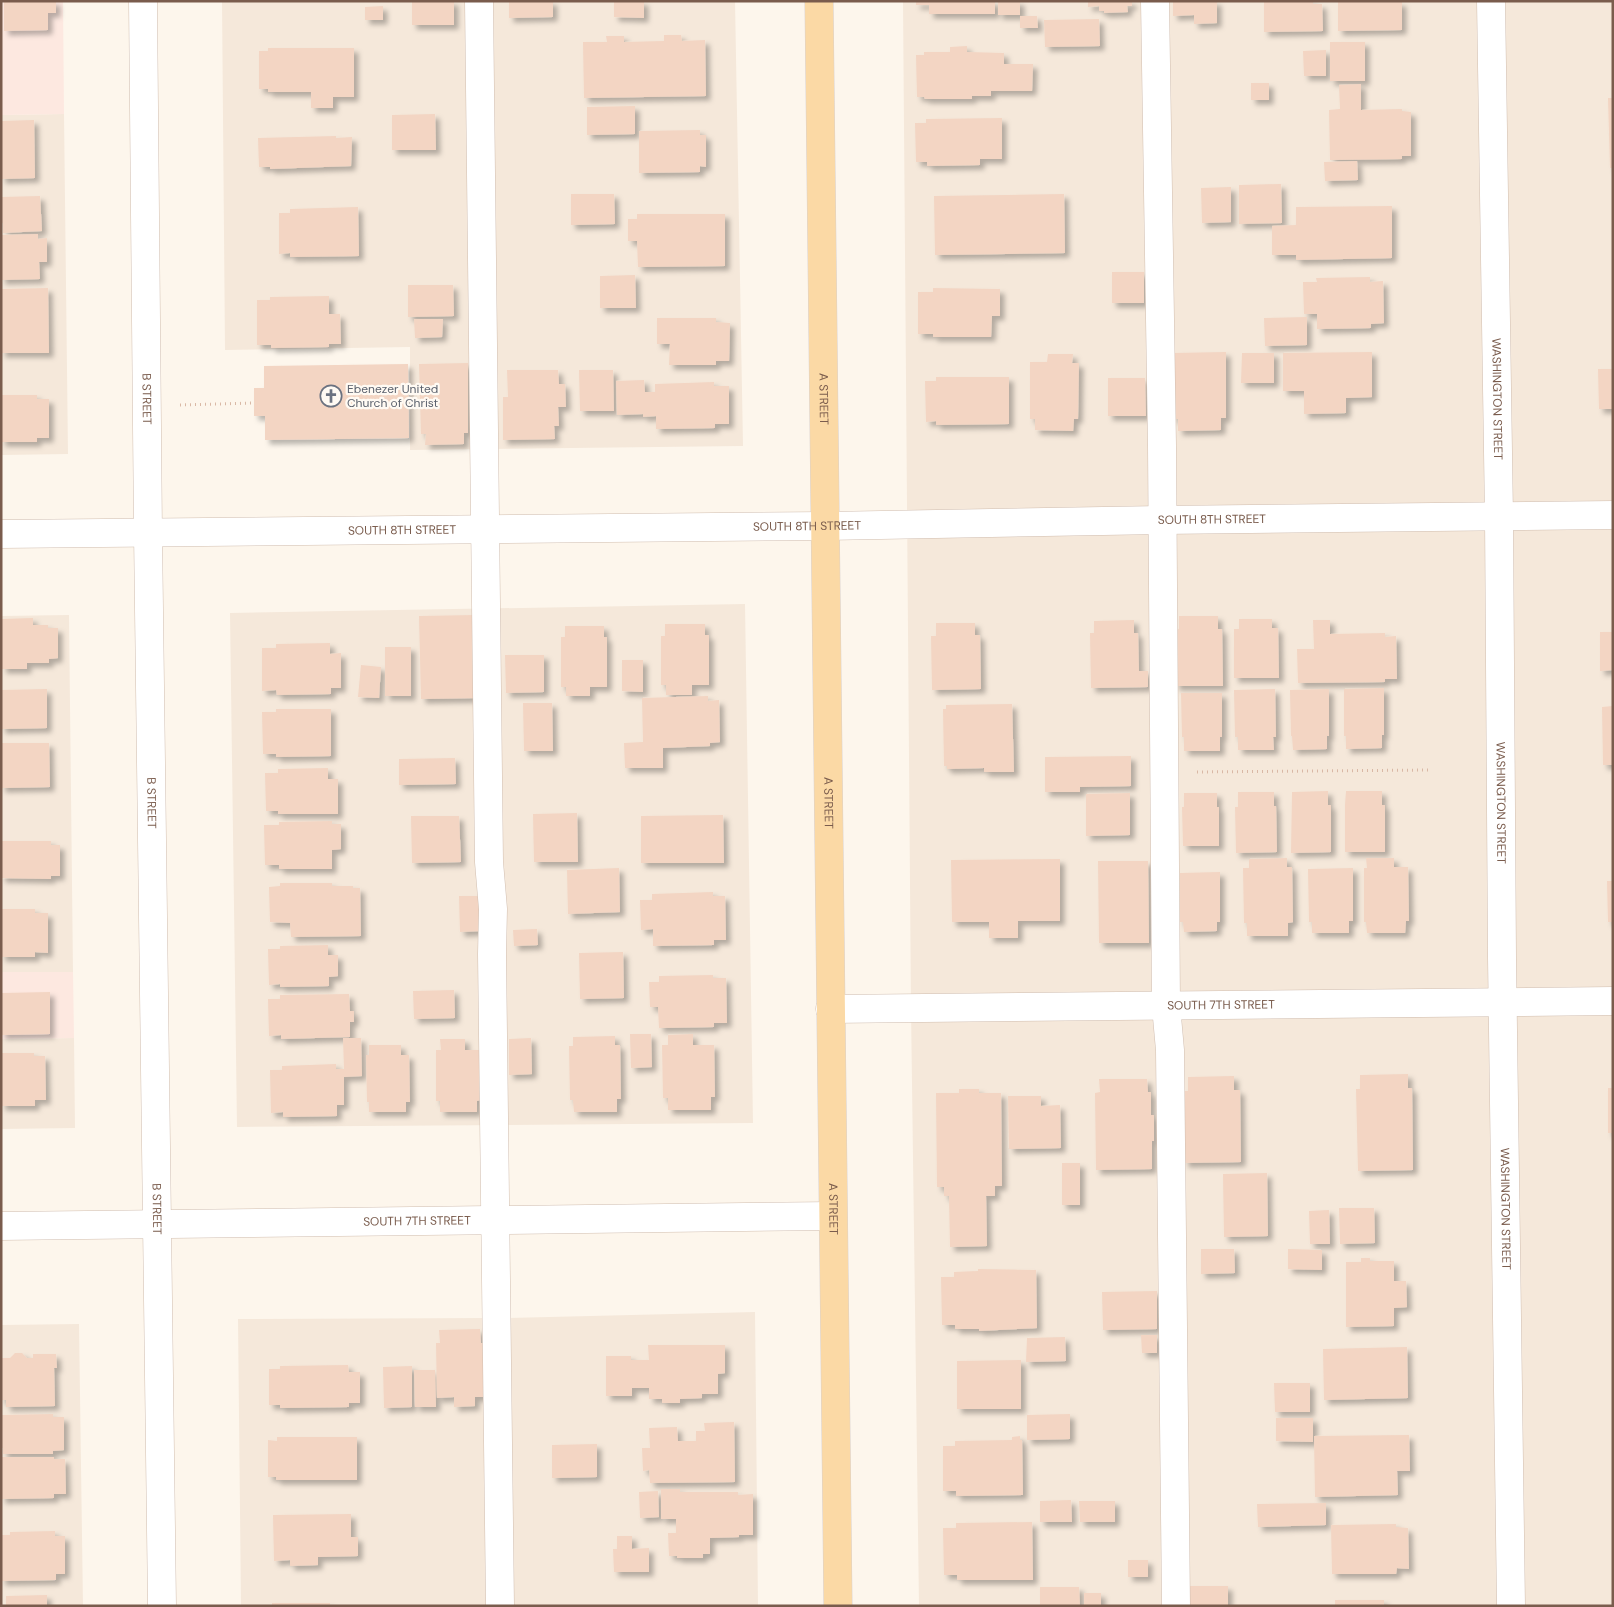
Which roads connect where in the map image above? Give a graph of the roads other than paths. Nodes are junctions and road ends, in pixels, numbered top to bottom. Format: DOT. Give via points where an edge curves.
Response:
graph roads {
  1 [pos="144,1"];
  2 [pos="479,1"];
  3 [pos="819,1"];
  4 [pos="1155,1"];
  5 [pos="1491,1"];
  6 [pos="1613,514"];
  7 [pos="1499,516"];
  8 [pos="1161,520"];
  9 [pos="826,526"];
  10 [pos="485,530"];
  11 [pos="148,533"];
  12 [pos="1,534"];
  13 [pos="1502,1001"];
  14 [pos="1613,1001"];
  15 [pos="1166,1006"];
  16 [pos="830,1009"];
  17 [pos="832,1216"];
  18 [pos="494,1220"];
  19 [pos="157,1224"];
  20 [pos="1,1226"];
  21 [pos="162,1606"];
  22 [pos="500,1606"];
  23 [pos="838,1606"];
  24 [pos="1176,1606"];
  25 [pos="1511,1606"];
  1 -- 11 [label="street, B STREET"];
  2 -- 10 [label="street"];
  3 -- 9 [label="main road, A STREET"];
  4 -- 8 [label="street"];
  5 -- 7 [label="street, WASHINGTON STREET"];
  6 -- 7 [label="street, SOUTH 8TH STREET"];
  7 -- 8 [label="street, SOUTH 8TH STREET"];
  7 -- 13 [label="street, WASHINGTON STREET"];
  8 -- 9 [label="street, SOUTH 8TH STREET"];
  8 -- 15 [label="street"];
  9 -- 10 [label="street, SOUTH 8TH STREET"];
  9 -- 16 [label="main road, A STREET"];
  10 -- 11 [label="street, SOUTH 8TH STREET"];
  10 -- 18 [label="street" via="493,924"];
  11 -- 12 [label="street, SOUTH 8TH STREET"];
  11 -- 19 [label="street, B STREET"];
  13 -- 14 [label="street, SOUTH 7TH STREET"];
  13 -- 15 [label="street, SOUTH 7TH STREET"];
  13 -- 25 [label="street, WASHINGTON STREET"];
  15 -- 16 [label="street, SOUTH 7TH STREET"];
  15 -- 24 [label="street" via="1170,1050"];
  16 -- 17 [label="main road, A STREET"];
  17 -- 18 [label="street, SOUTH 7TH STREET"];
  17 -- 23 [label="main road, A STREET"];
  18 -- 19 [label="street, SOUTH 7TH STREET"];
  18 -- 22 [label="street"];
  19 -- 20 [label="street, SOUTH 7TH STREET"];
  19 -- 21 [label="street, B STREET"];
}
